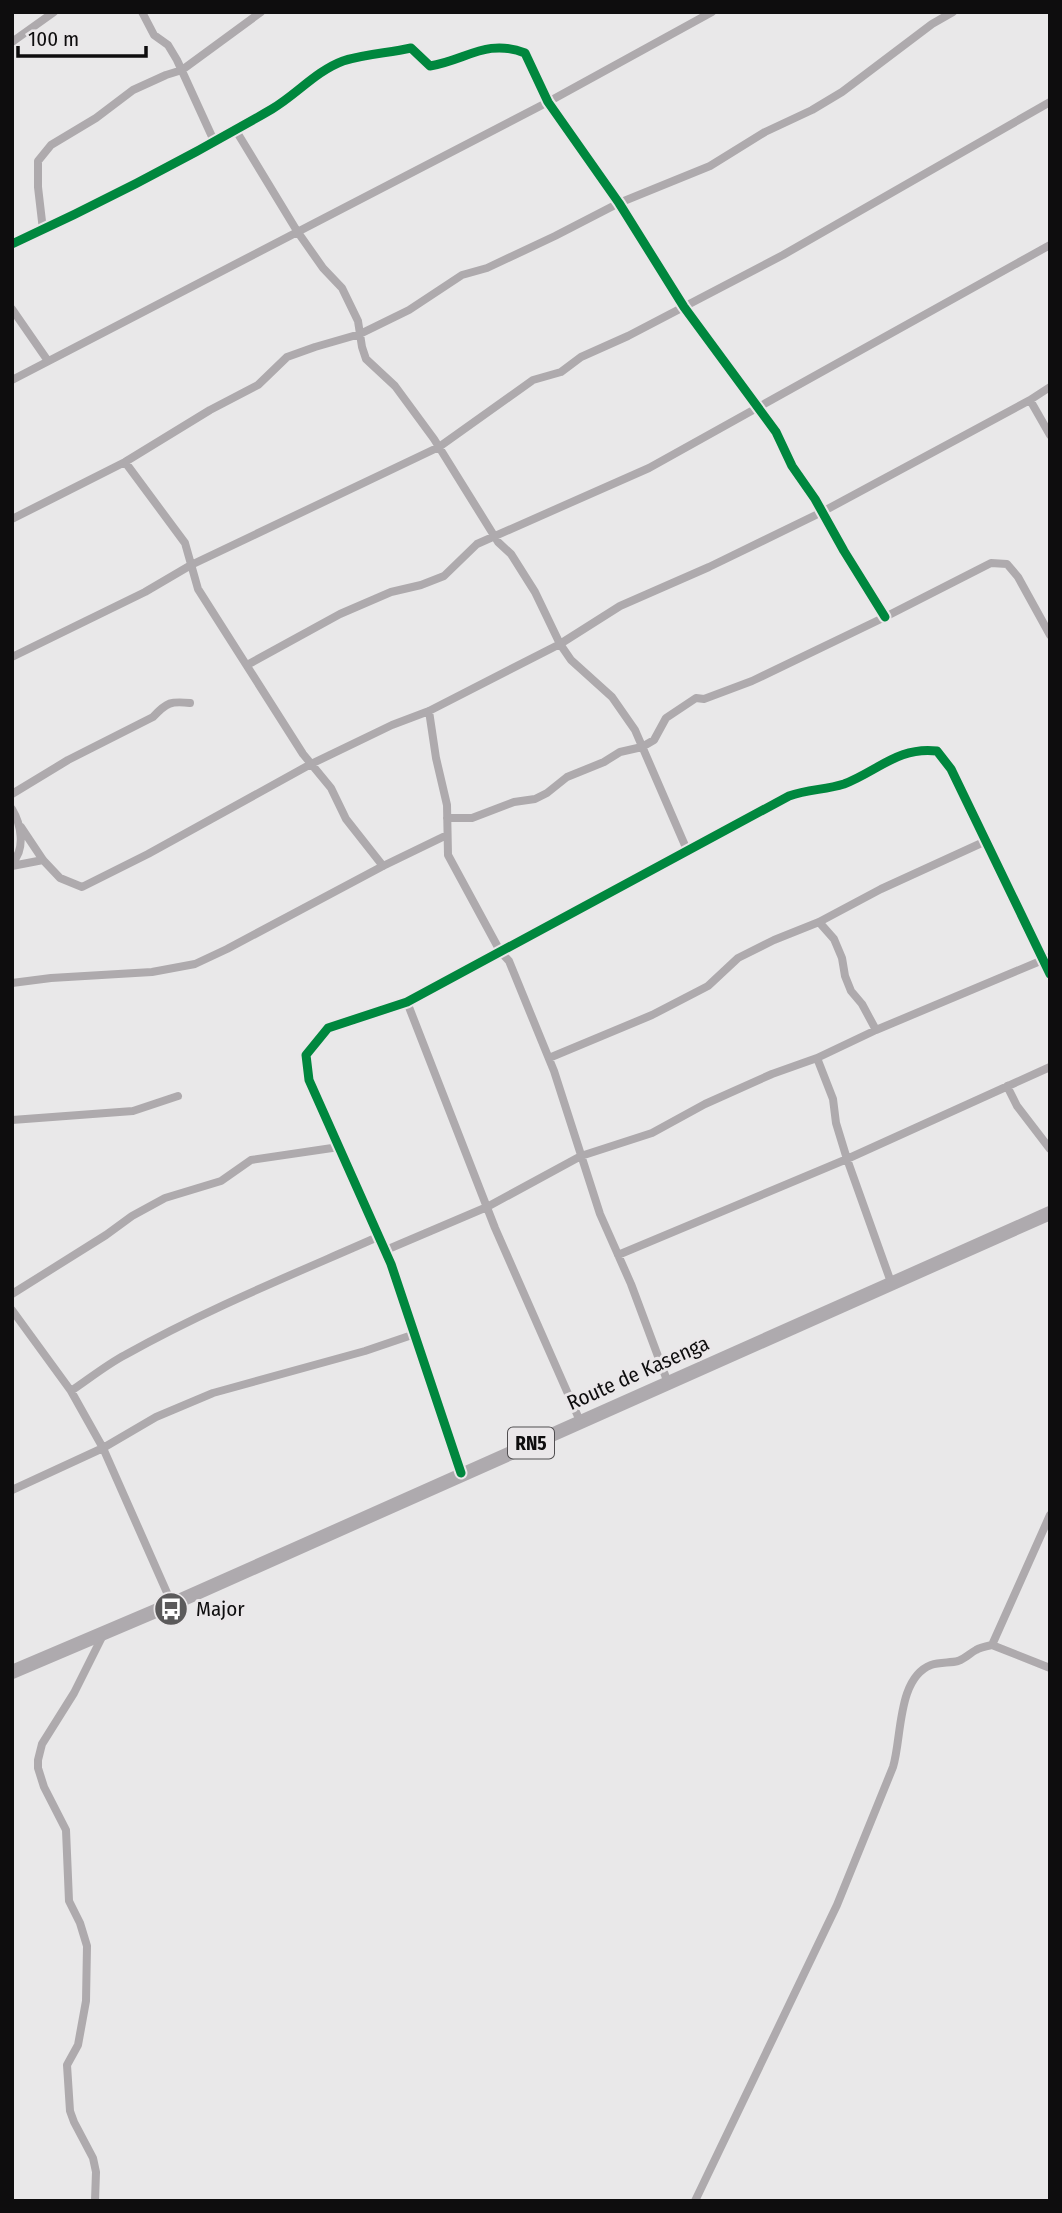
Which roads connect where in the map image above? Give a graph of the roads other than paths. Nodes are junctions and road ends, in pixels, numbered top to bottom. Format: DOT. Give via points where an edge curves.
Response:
graph roads {
  1 [pos="54,12"];
  2 [pos="142,12"];
  3 [pos="261,12"];
  4 [pos="712,12"];
  5 [pos="953,12"];
  6 [pos="12,42"];
  7 [pos="182,70"];
  8 [pos="548,102"];
  9 [pos="1050,102"];
  10 [pos="235,130"];
  11 [pos="214,141"];
  12 [pos="619,202"];
  13 [pos="43,230"];
  14 [pos="298,231"];
  15 [pos="12,244"];
  16 [pos="1050,245"];
  17 [pos="684,307"];
  18 [pos="12,309"];
  19 [pos="360,334"];
  20 [pos="48,361"];
  21 [pos="12,380"];
  22 [pos="1050,387"];
  23 [pos="1030,400"];
  24 [pos="758,409"];
  25 [pos="1050,435"];
  26 [pos="439,447"];
  27 [pos="125,462"];
  28 [pos="822,512"];
  29 [pos="12,519"];
  30 [pos="496,535"];
  31 [pos="191,565"];
  32 [pos="885,617"];
  33 [pos="1050,635"];
  34 [pos="560,643"];
  35 [pos="12,657"];
  36 [pos="247,665"];
  37 [pos="190,703"];
  38 [pos="429,711"];
  39 [pos="642,747"];
  40 [pos="312,764"];
  41 [pos="12,794"];
  42 [pos="12,808"];
  43 [pos="447,818"];
  44 [pos="21,827"];
  45 [pos="447,835"];
  46 [pos="986,841"];
  47 [pos="687,850"];
  48 [pos="43,860"];
  49 [pos="12,865"];
  50 [pos="383,866"];
  51 [pos="819,922"];
  52 [pos="500,951"];
  53 [pos="1047,958"];
  54 [pos="1050,974"];
  55 [pos="12,983"];
  56 [pos="407,1002"];
  57 [pos="876,1030"];
  58 [pos="549,1058"];
  59 [pos="817,1058"];
  60 [pos="1050,1067"];
  61 [pos="1007,1086"];
  62 [pos="178,1096"];
  63 [pos="12,1120"];
  64 [pos="339,1147"];
  65 [pos="1050,1149"];
  66 [pos="581,1156"];
  67 [pos="847,1159"];
  68 [pos="487,1207"];
  69 [pos="1050,1213"];
  70 [pos="380,1236"];
  71 [pos="386,1250"];
  72 [pos="618,1255"];
  73 [pos="892,1285"];
  74 [pos="12,1294"];
  75 [pos="12,1310"];
  76 [pos="415,1334"];
  77 [pos="668,1383"];
  78 [pos="71,1391"];
  79 [pos="580,1421"];
  80 [pos="103,1448"];
  81 [pos="461,1474"];
  82 [pos="12,1490"];
  83 [pos="1050,1515"];
  84 [pos="172,1604"];
  85 [pos="104,1632"];
  86 [pos="992,1645"];
  87 [pos="1050,1668"];
  88 [pos="12,1672"];
  89 [pos="95,2201"];
  90 [pos="695,2201"];
  1 -- 6 [label="street"];
  2 -- 7 [label="street"];
  3 -- 7 [label="street"];
  4 -- 8 [label="street"];
  5 -- 12 [label="street" via="813,110 765,132 710,166"];
  7 -- 11 [label="street"];
  7 -- 13 [label="street" via="133,90 51,145 38,161"];
  8 -- 10 [label="street" via="525,53 511,47 482,48 430,66 411,48 342,62"];
  8 -- 12 [label="street"];
  8 -- 14 [label="street"];
  9 -- 17 [label="street"];
  10 -- 11 [label="street"];
  10 -- 14 [label="street"];
  11 -- 13 [label="street"];
  12 -- 17 [label="street"];
  12 -- 19 [label="street" via="487,268 462,275 409,310"];
  13 -- 15 [label="street"];
  14 -- 19 [label="street" via="342,288"];
  14 -- 20 [label="street"];
  16 -- 24 [label="street"];
  17 -- 24 [label="street"];
  17 -- 26 [label="street" via="581,357 561,372 533,380"];
  18 -- 20 [label="street"];
  19 -- 26 [label="street" via="366,359 395,386"];
  19 -- 27 [label="street" via="287,357 258,385"];
  20 -- 21 [label="street"];
  22 -- 23 [label="street"];
  23 -- 25 [label="street"];
  23 -- 28 [label="street"];
  24 -- 28 [label="street"];
  24 -- 30 [label="street" via="649,468"];
  26 -- 30 [label="street"];
  26 -- 31 [label="street"];
  27 -- 29 [label="street"];
  27 -- 31 [label="street" via="185,543"];
  28 -- 32 [label="street"];
  28 -- 34 [label="street" via="620,606"];
  30 -- 34 [label="street" via="535,592"];
  30 -- 36 [label="street" via="477,544 444,576 341,614"];
  31 -- 35 [label="street"];
  31 -- 36 [label="street" via="198,589"];
  32 -- 33 [label="street" via="990,563 1007,564"];
  32 -- 39 [label="street" via="752,681 696,698 666,718 654,740"];
  34 -- 38 [label="street"];
  34 -- 39 [label="street" via="570,660 618,705"];
  36 -- 40 [label="street"];
  37 -- 41 [label="street" via="173,701 153,717"];
  38 -- 40 [label="street"];
  38 -- 43 [label="street"];
  39 -- 43 [label="street" via="620,752 568,777 535,799 472,818"];
  39 -- 47 [label="street"];
  40 -- 48 [label="street" via="82,887 60,878"];
  40 -- 50 [label="street" via="331,788 346,819"];
  42 -- 44 [label="street"];
  43 -- 45 [label="street"];
  44 -- 48 [label="street"];
  44 -- 49 [label="street"];
  45 -- 50 [label="street"];
  45 -- 52 [label="street" via="451,862"];
  46 -- 47 [label="street" via="951,769 937,751 922,749 846,783 789,796"];
  46 -- 51 [label="street"];
  46 -- 53 [label="street"];
  47 -- 52 [label="street"];
  48 -- 49 [label="street"];
  50 -- 55 [label="street" via="195,964 152,972"];
  51 -- 57 [label="street" via="834,939 851,991"];
  51 -- 58 [label="street" via="738,958 708,986 652,1015"];
  52 -- 56 [label="street"];
  52 -- 58 [label="street" via="509,961"];
  53 -- 54 [label="street"];
  53 -- 57 [label="street"];
  56 -- 64 [label="street" via="328,1028 306,1055 309,1080"];
  56 -- 68 [label="street"];
  57 -- 59 [label="street"];
  58 -- 66 [label="street"];
  59 -- 66 [label="street" via="705,1104 652,1133"];
  59 -- 67 [label="street" via="833,1099"];
  60 -- 61 [label="street"];
  61 -- 65 [label="street"];
  61 -- 67 [label="street"];
  62 -- 63 [label="street" via="133,1111"];
  64 -- 70 [label="street"];
  64 -- 74 [label="street" via="251,1160 221,1181 165,1198"];
  66 -- 68 [label="street"];
  66 -- 72 [label="street"];
  67 -- 72 [label="street"];
  67 -- 73 [label="street"];
  68 -- 71 [label="street"];
  68 -- 79 [label="street"];
  69 -- 73 [label="highway, Route de Kasenga / RN5"];
  70 -- 71 [label="street"];
  70 -- 78 [label="street" via="162,1335"];
  71 -- 76 [label="street"];
  72 -- 77 [label="street"];
  73 -- 77 [label="highway, Route de Kasenga / RN5"];
  75 -- 78 [label="street"];
  76 -- 80 [label="street" via="213,1393"];
  76 -- 81 [label="street"];
  77 -- 79 [label="highway, Route de Kasenga / RN5"];
  78 -- 80 [label="street"];
  79 -- 81 [label="highway, Route de Kasenga / RN5"];
  80 -- 82 [label="street"];
  80 -- 84 [label="street"];
  81 -- 84 [label="highway, Route de Kasenga / RN5"];
  83 -- 86 [label="street"];
  84 -- 85 [label="highway, Route de Kasenga / RN5"];
  85 -- 88 [label="highway, Route de Kasenga / RN5"];
  85 -- 89 [label="street" via="74,1693 41,1744 38,1760 44,1787 66,1830 69,1900 88,1946 78,2045 67,2065 70,2111 94,2165"];
  86 -- 87 [label="street"];
  86 -- 90 [label="street" via="958,1661 931,1665 913,1681 902,1712 893,1768 837,1905"];
}
